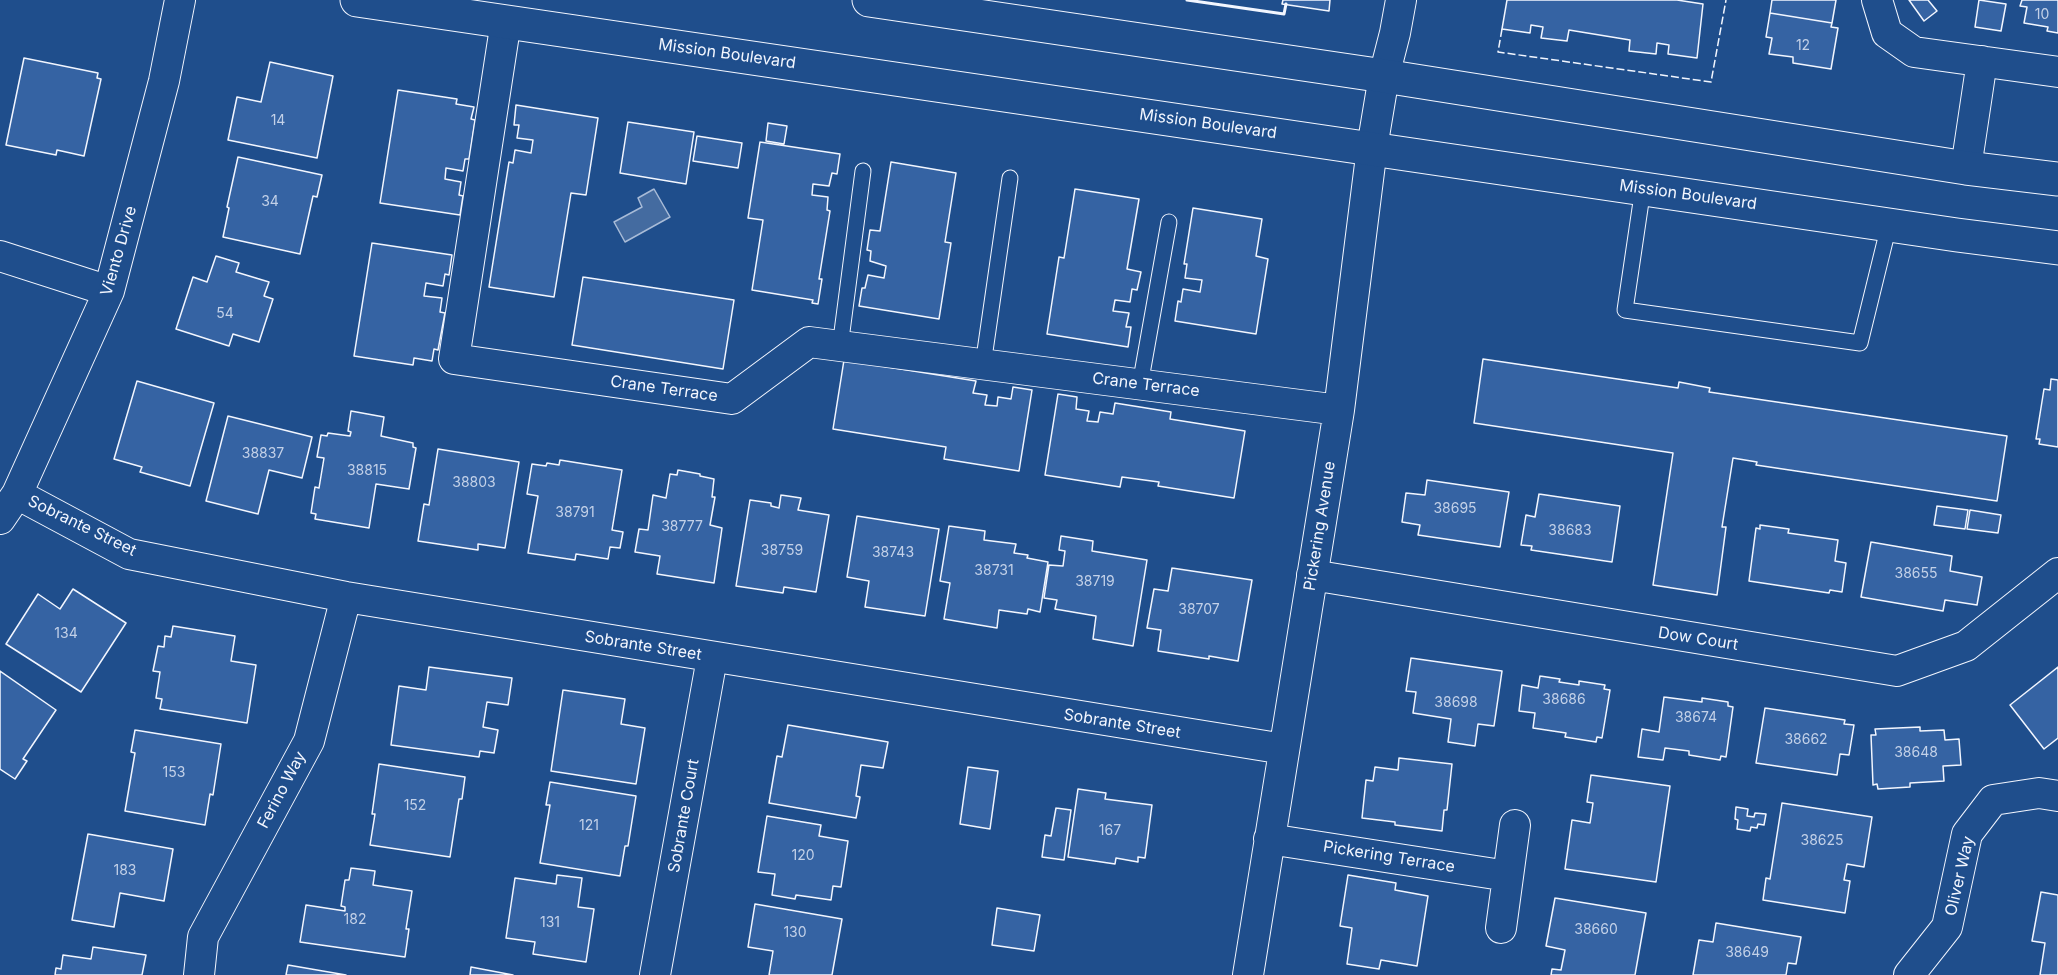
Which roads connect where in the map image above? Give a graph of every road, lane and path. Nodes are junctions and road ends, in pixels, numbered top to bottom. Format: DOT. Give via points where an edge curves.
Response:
graph roads {
  1 [pos="180,0"];
  2 [pos="357,0"];
  3 [pos="869,0"];
  4 [pos="1401,0"];
  5 [pos="1877,0"];
  6 [pos="923,4"];
  7 [pos="506,21"];
  8 [pos="1982,61"];
  9 [pos="2058,72"];
  10 [pos="1384,76"];
  11 [pos="1372,148"];
  12 [pos="1966,168"];
  13 [pos="863,171"];
  14 [pos="1010,178"];
  15 [pos="2058,179"];
  16 [pos="1643,188"];
  17 [pos="1169,222"];
  18 [pos="1889,225"];
  19 [pos="2058,248"];
  20 [pos="0,256"];
  21 [pos="109,291"];
  22 [pos="840,347"];
  23 [pos="983,365"];
  24 [pos="1140,385"];
  25 [pos="1339,410"];
  26 [pos="16,494"];
  27 [pos="0,519"];
  28 [pos="2058,573"];
  29 [pos="1312,575"];
  30 [pos="346,597"];
  31 [pos="712,658"];
  32 [pos="1284,749"];
  33 [pos="2058,796"];
  34 [pos="1515,825"];
  35 [pos="1269,839"];
  36 [pos="1508,876"];
  37 [pos="1501,928"];
  38 [pos="199,975"];
  39 [pos="655,975"];
  40 [pos="1248,975"];
  41 [pos="1909,975"];
  1 -- 21 [label="street, Viento Drive" via="164,81"];
  2 -- 7 [label="main road, Mission Boulevard"];
  3 -- 6 [label="main road"];
  4 -- 10 [label="street, Pickering Avenue"];
  5 -- 8 [label="street" via="1887,33 1914,52"];
  6 -- 10 [label="main road"];
  7 -- 11 [label="main road, Mission Boulevard"];
  7 -- 22 [label="street, Crane Terrace" via="454,359 732,399 808,342"];
  8 -- 9 [label="street"];
  8 -- 12 [label="street"];
  10 -- 11 [label="street, Pickering Avenue"];
  10 -- 12 [label="main road"];
  11 -- 16 [label="main road, Mission Boulevard"];
  11 -- 25 [label="street, Pickering Avenue"];
  12 -- 15 [label="main road"];
  13 -- 22 [label="lane"];
  14 -- 23 [label="lane"];
  16 -- 18 [label="main road, Mission Boulevard"];
  16 -- 18 [label="lane" via="1625,310 1860,343"];
  17 -- 24 [label="lane"];
  18 -- 19 [label="main road, Mission Boulevard"];
  20 -- 21 [label="street"];
  21 -- 26 [label="street, Viento Drive"];
  22 -- 23 [label="street, Crane Terrace"];
  23 -- 24 [label="street, Crane Terrace"];
  24 -- 25 [label="street, Crane Terrace"];
  25 -- 29 [label="street, Pickering Avenue"];
  26 -- 27 [label="street, Viento Drive"];
  26 -- 30 [label="street, Sobrante Street" via="129,554"];
  28 -- 29 [label="street, Dow Court" via="1966,646 1897,671"];
  29 -- 32 [label="street, Pickering Avenue"];
  30 -- 31 [label="street, Sobrante Street"];
  30 -- 38 [label="street, Ferino Way" via="309,741 202,937"];
  31 -- 32 [label="street, Sobrante Street"];
  31 -- 39 [label="street, Sobrante Court"];
  32 -- 35 [label="street, Pickering Avenue"];
  33 -- 41 [label="street, Oliver Way" via="2038,793 1994,800 1967,834 1947,927"];
  34 -- 36 [label="street"];
  35 -- 36 [label="street, Pickering Terrace"];
  35 -- 40 [label="street, Pickering Avenue"];
  36 -- 37 [label="street"];
}
